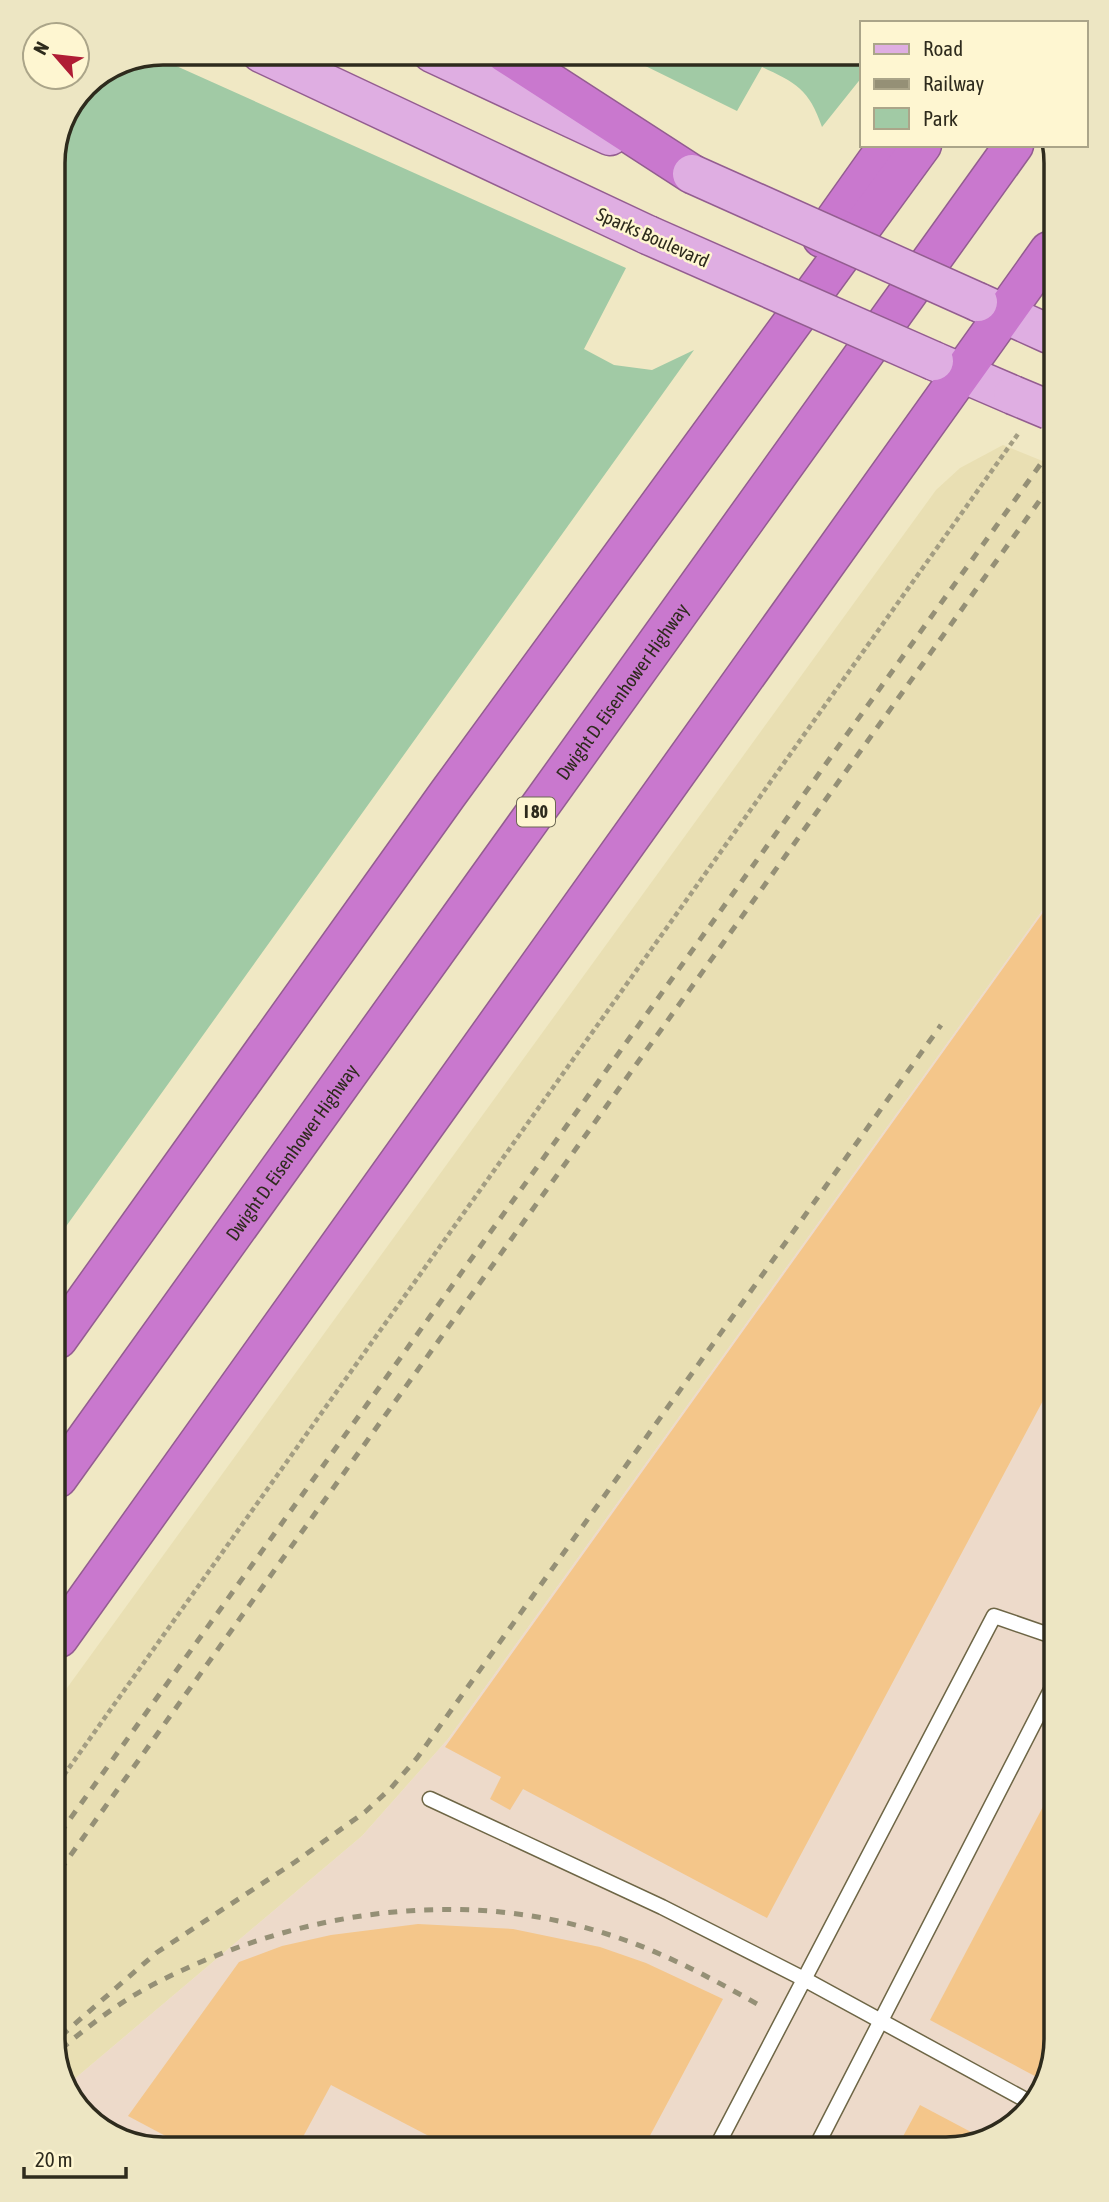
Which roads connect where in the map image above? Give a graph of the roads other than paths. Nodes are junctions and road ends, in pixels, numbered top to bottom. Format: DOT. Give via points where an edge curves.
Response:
graph roads {
  1 [pos="288,65"];
  2 [pos="458,65"];
  3 [pos="524,65"];
  4 [pos="887,147"];
  5 [pos="921,147"];
  6 [pos="1013,147"];
  7 [pos="692,174"];
  8 [pos="1044,256"];
  9 [pos="991,308"];
  10 [pos="1044,332"];
  11 [pos="948,367"];
  12 [pos="1029,410"];
  13 [pos="447,795"];
  14 [pos="65,1329"];
  15 [pos="65,1468"];
  16 [pos="65,1629"];
  17 [pos="1044,1633"];
  18 [pos="1044,1703"];
  19 [pos="430,1799"];
  20 [pos="804,1979"];
  21 [pos="881,2022"];
  22 [pos="1024,2099"];
  23 [pos="722,2137"];
  24 [pos="821,2137"];
  1 -- 11 [label="main road, Sparks Boulevard, bridge" via="648,235"];
  2 -- 7 [label="main road"];
  3 -- 7 [label="highway"];
  4 -- 13 [label="highway" via="558,609"];
  5 -- 13 [label="highway"];
  6 -- 15 [label="highway, Dwight D. Eisenhower Highway / I 80"];
  7 -- 9 [label="main road, bridge"];
  8 -- 9 [label="highway"];
  9 -- 10 [label="main road"];
  9 -- 11 [label="highway"];
  11 -- 12 [label="main road, Sparks Boulevard"];
  11 -- 16 [label="highway"];
  13 -- 14 [label="highway"];
  17 -- 20 [label="lane" via="994,1616"];
  18 -- 21 [label="lane"];
  19 -- 20 [label="lane"];
  20 -- 21 [label="lane"];
  20 -- 23 [label="lane"];
  21 -- 22 [label="lane"];
  21 -- 24 [label="lane"];
}
